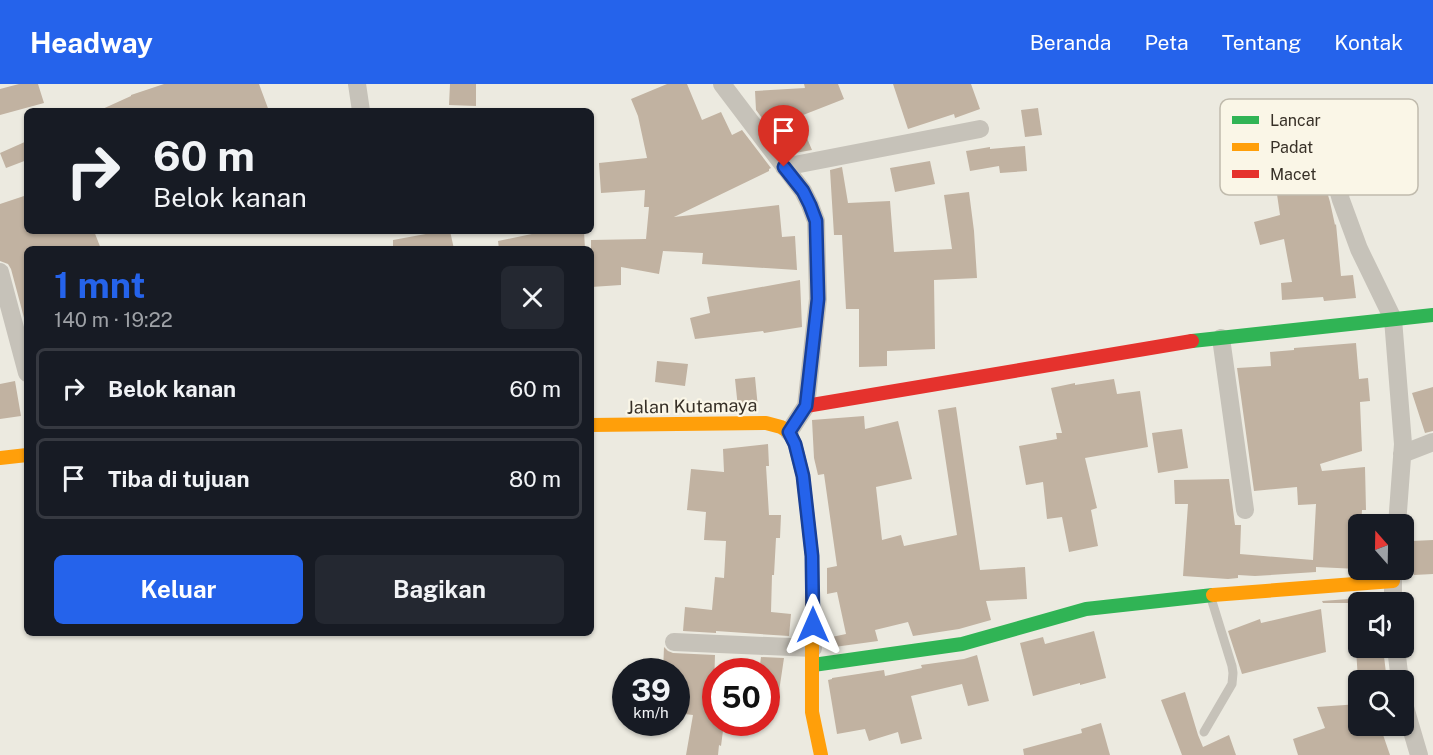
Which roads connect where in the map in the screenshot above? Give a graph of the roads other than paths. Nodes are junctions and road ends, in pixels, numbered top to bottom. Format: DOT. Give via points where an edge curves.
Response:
graph roads {
  1 [pos="357,84"];
  2 [pos="722,84"];
  3 [pos="361,108"];
  4 [pos="980,129"];
  5 [pos="784,167"];
  6 [pos="1339,195"];
  7 [pos="0,272"];
  8 [pos="1433,315"];
  9 [pos="1393,320"];
  10 [pos="1221,338"];
  11 [pos="24,362"];
  12 [pos="806,406"];
  13 [pos="594,425"];
  14 [pos="789,432"];
  15 [pos="1433,442"];
  16 [pos="1402,454"];
  17 [pos="24,455"];
  18 [pos="0,458"];
  19 [pos="1245,510"];
  20 [pos="1398,514"];
  21 [pos="1349,580"];
  22 [pos="1210,596"];
  23 [pos="674,642"];
  24 [pos="813,656"];
  25 [pos="1204,732"];
  26 [pos="1413,736"];
  27 [pos="821,755"];
  28 [pos="1419,755"];
  1 -- 3 [label="street"];
  2 -- 5 [label="street"];
  4 -- 5 [label="street"];
  5 -- 12 [label="street" via="803,191 816,221 818,299"];
  6 -- 9 [label="street" via="1359,249"];
  7 -- 11 [label="street"];
  8 -- 9 [label="street"];
  9 -- 10 [label="street"];
  9 -- 16 [label="street"];
  10 -- 12 [label="street"];
  10 -- 19 [label="street"];
  12 -- 14 [label="street"];
  13 -- 14 [label="street, Jalan Kutamaya" via="766,423"];
  14 -- 24 [label="street" via="803,476 812,556"];
  15 -- 16 [label="street"];
  16 -- 20 [label="street"];
  17 -- 18 [label="street"];
  21 -- 22 [label="street"];
  22 -- 24 [label="street" via="1086,609 962,644"];
  22 -- 25 [label="lane" via="1233,677"];
  23 -- 24 [label="street"];
  24 -- 27 [label="street" via="812,712"];
  26 -- 28 [label="street"];
}
